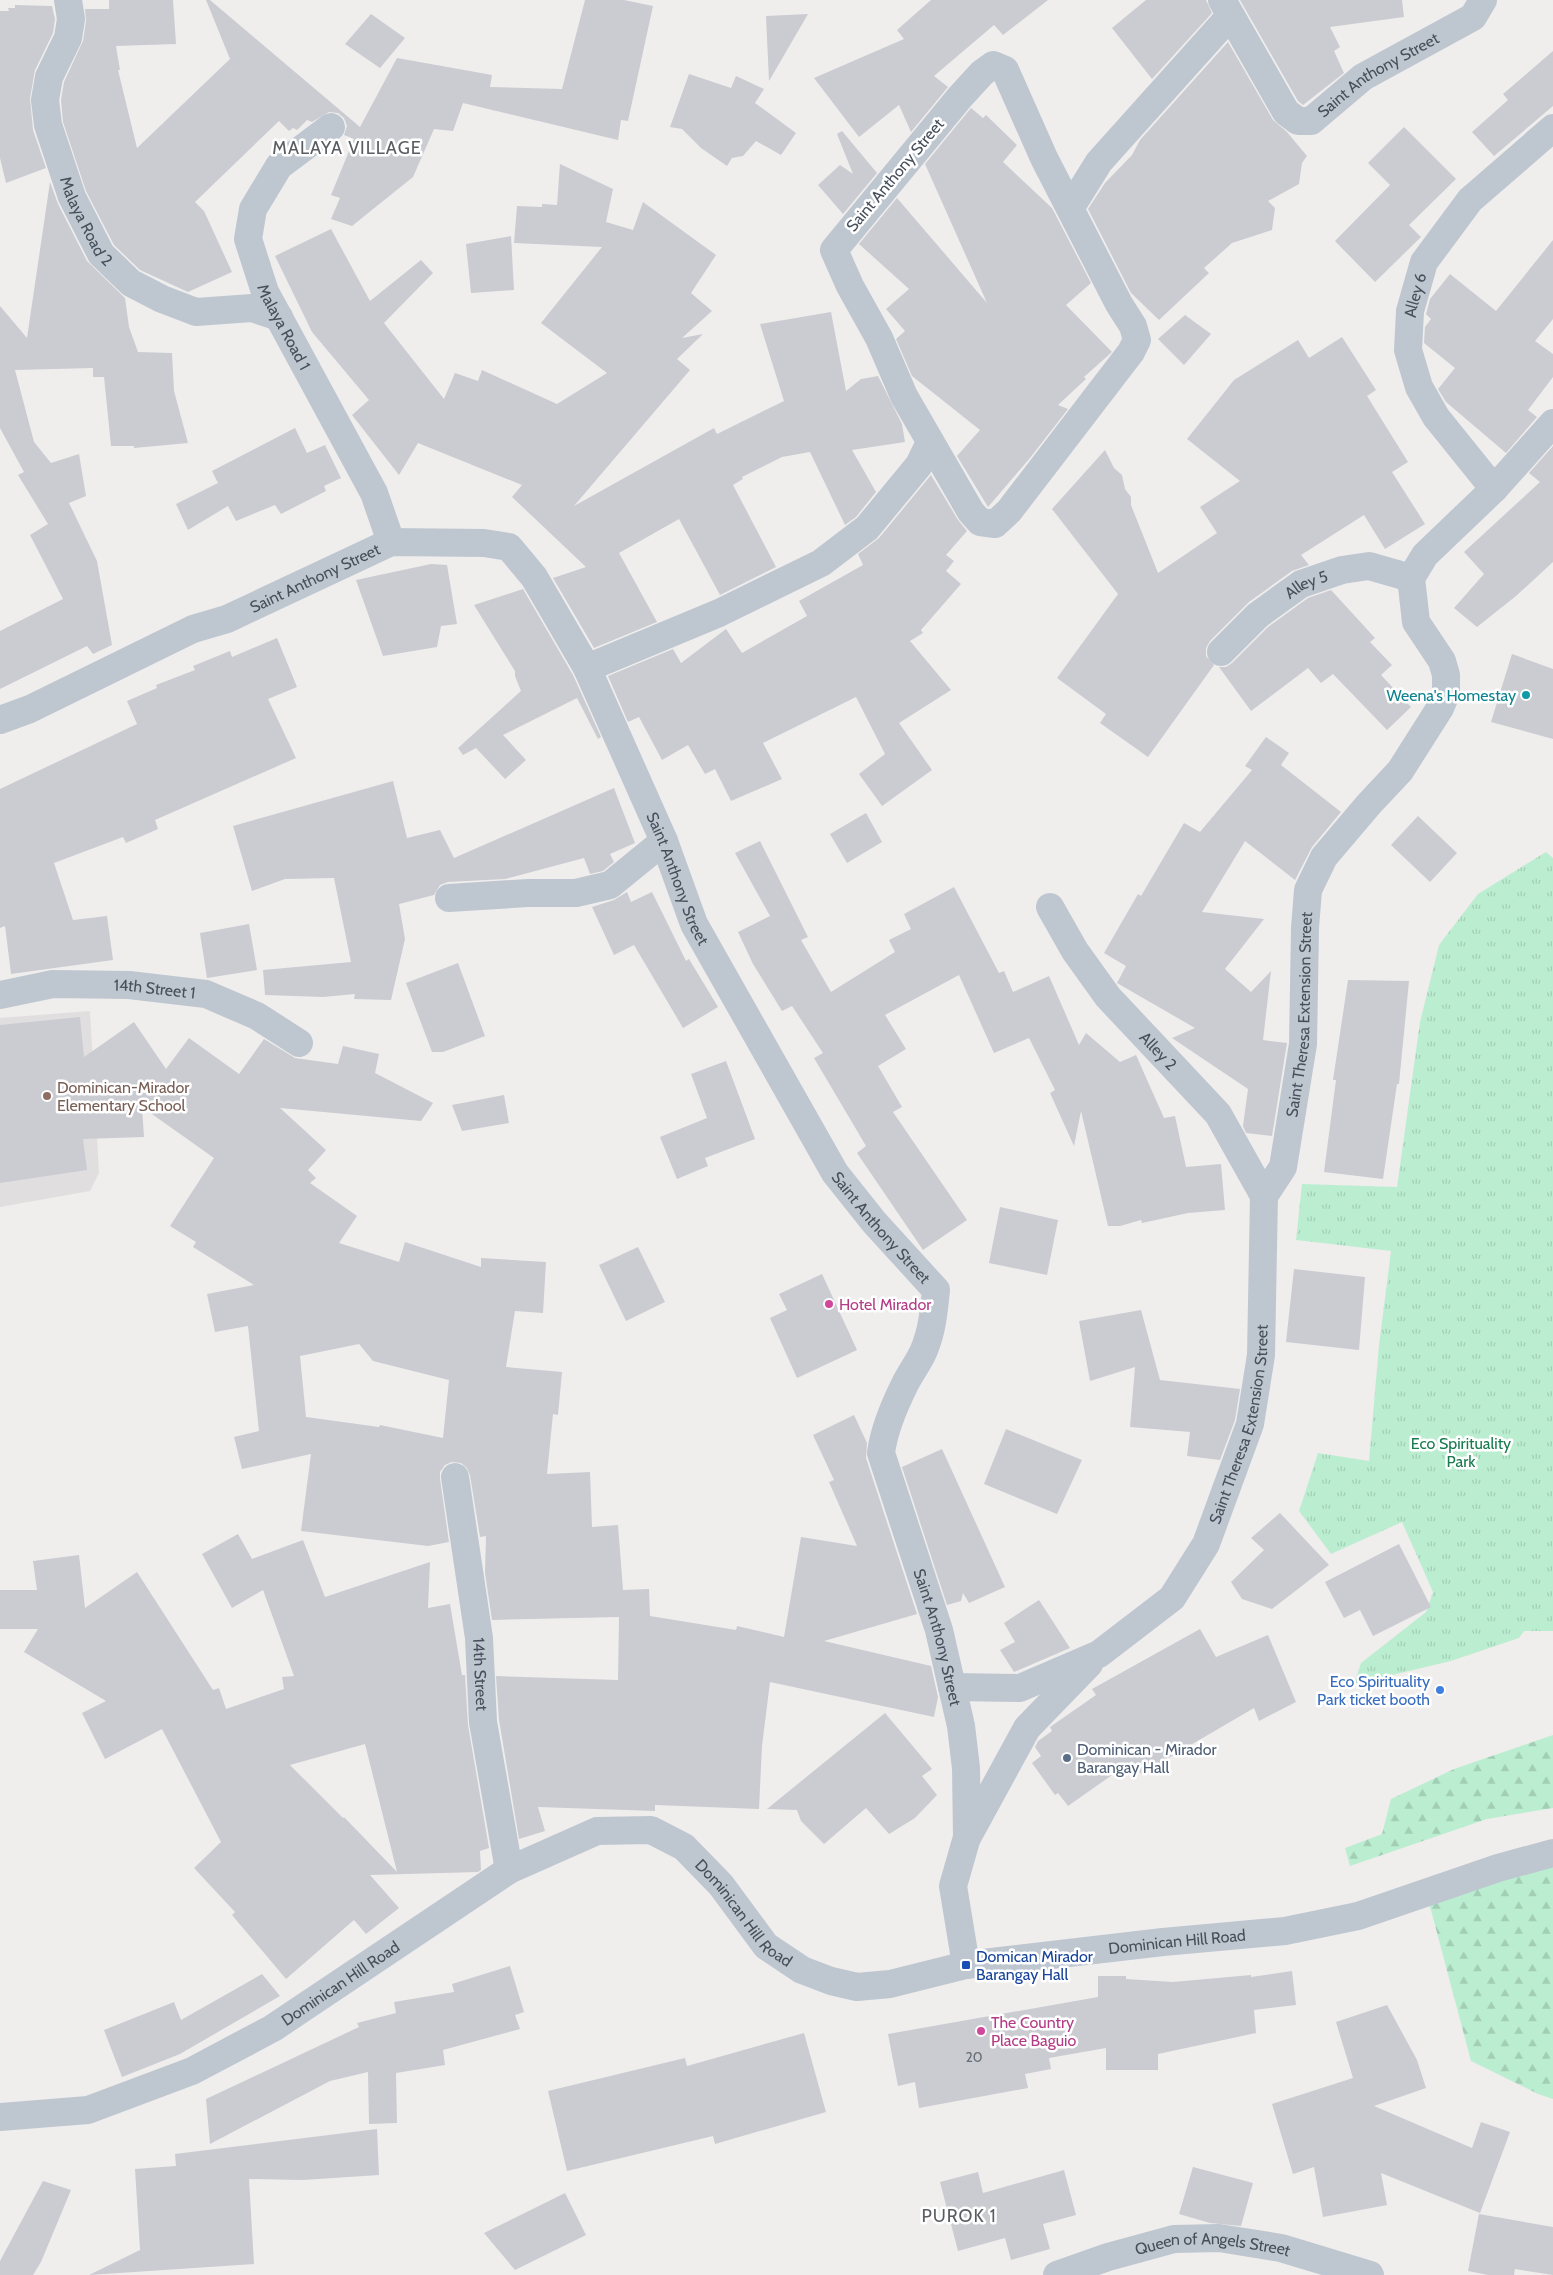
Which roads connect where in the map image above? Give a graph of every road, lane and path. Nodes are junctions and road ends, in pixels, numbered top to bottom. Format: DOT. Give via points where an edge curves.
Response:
graph roads {
  1 [pos="68,0"];
  2 [pos="1483,0"];
  3 [pos="1226,8"];
  4 [pos="331,127"];
  5 [pos="1553,128"];
  6 [pos="1071,207"];
  7 [pos="279,317"];
  8 [pos="1553,423"];
  9 [pos="930,442"];
  10 [pos="1494,489"];
  11 [pos="391,542"];
  12 [pos="1411,578"];
  13 [pos="1222,652"];
  14 [pos="587,668"];
  15 [pos="0,720"];
  16 [pos="664,841"];
  17 [pos="449,898"];
  18 [pos="1050,907"];
  19 [pos="0,995"];
  20 [pos="299,1044"];
  21 [pos="1264,1196"];
  22 [pos="455,1477"];
  23 [pos="1099,1654"];
  24 [pos="952,1688"];
  25 [pos="967,1837"];
  26 [pos="1553,1853"];
  27 [pos="509,1870"];
  28 [pos="966,1966"];
  29 [pos="0,2117"];
  30 [pos="1056,2275"];
  31 [pos="1370,2275"];
  1 -- 7 [label="street, Malaya Road 2" via="71,19 68,38 49,77 46,100 48,124 72,197 101,254 131,283 196,312 252,308"];
  2 -- 3 [label="street, Saint Anthony Street" via="1473,17 1363,77 1311,121 1298,121 1286,112"];
  3 -- 6 [label="street, Saint Anthony Street" via="1099,162"];
  4 -- 7 [label="street, Malaya Road 1" via="279,166 253,209 248,239 265,292"];
  5 -- 10 [label="street, Alley 6" via="1470,200 1424,262 1410,311 1408,350 1419,387 1436,416"];
  6 -- 9 [label="street, Saint Anthony Street" via="1133,326 1137,340 1131,352 1009,511 995,524 980,522 972,512"];
  6 -- 9 [label="street, Saint Anthony Street" via="1044,158 1005,70 994,65 982,73 955,104 834,250 879,338 904,396"];
  7 -- 11 [label="street, Malaya Road 1" via="374,492"];
  8 -- 10 [label="street"];
  9 -- 14 [label="street" via="919,465 867,528 821,563 719,613"];
  10 -- 12 [label="street" via="1425,555"];
  11 -- 14 [label="street, Saint Anthony Street" via="484,543 509,547 534,577"];
  11 -- 15 [label="street, Saint Anthony Street" via="227,619 192,629 30,709"];
  12 -- 13 [label="street, Alley 5" via="1369,566 1342,570 1302,584 1258,615"];
  12 -- 21 [label="street, Saint Theresa Extension Street" via="1416,622 1442,661 1446,694 1400,772 1324,857 1308,890 1303,1044 1284,1166"];
  14 -- 16 [label="street, Saint Anthony Street"];
  16 -- 17 [label="street" via="610,885 576,893"];
  16 -- 24 [label="street, Saint Anthony Street" via="694,924 835,1173 936,1290 934,1320 924,1350 892,1413 881,1453 939,1630"];
  18 -- 21 [label="street, Alley 2" via="1075,951 1108,998 1218,1114"];
  19 -- 20 [label="street, 14th Street 1" via="53,984 129,985 206,994 257,1016"];
  21 -- 23 [label="street, Saint Theresa Extension Street" via="1261,1355 1250,1424 1231,1480 1206,1544 1172,1598"];
  22 -- 27 [label="street, 14th Street" via="479,1638 483,1722"];
  23 -- 24 [label="street, Saint Theresa Extension Street" via="1020,1688"];
  23 -- 25 [label="street, Saint Theresa Extension Street" via="1027,1728"];
  24 -- 25 [label="street, Saint Anthony Street" via="966,1768"];
  25 -- 28 [label="street, Saint Anthony Street" via="953,1886"];
  26 -- 28 [label="street, Dominican Hill Road" via="1498,1868 1358,1916 1285,1931"];
  27 -- 28 [label="street, Dominican Hill Road" via="597,1831 651,1830 684,1846 721,1885 766,1946 802,1970 857,1987 890,1984"];
  27 -- 29 [label="street, Dominican Hill Road" via="272,2028 192,2072 88,2110"];
  30 -- 31 [label="street, Queen of Angels Street" via="1108,2256 1174,2239 1219,2238 1281,2248"];
}
